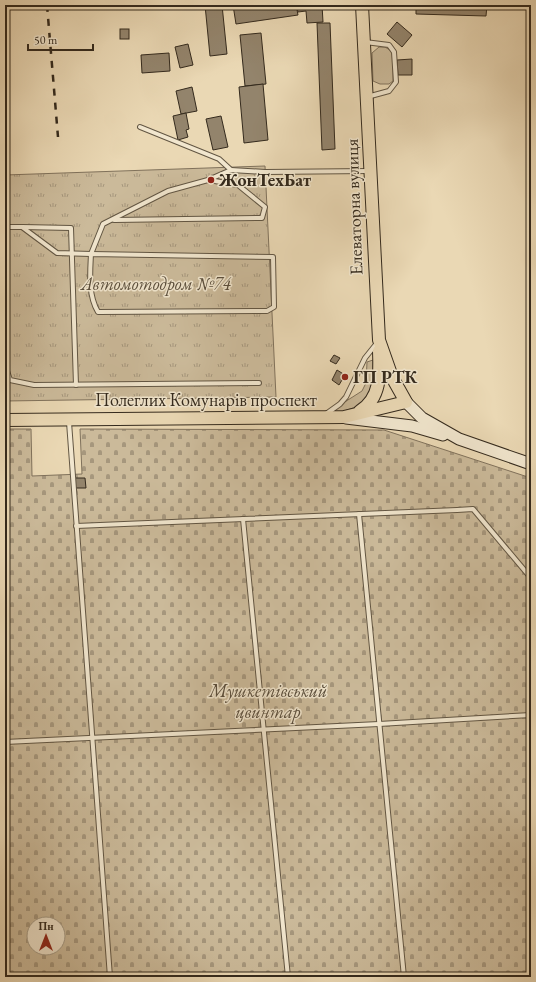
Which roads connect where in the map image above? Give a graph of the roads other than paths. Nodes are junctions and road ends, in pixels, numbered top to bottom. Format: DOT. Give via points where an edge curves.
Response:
graph roads {
  1 [pos="362,5"];
  2 [pos="364,42"];
  3 [pos="367,97"];
  4 [pos="140,127"];
  5 [pos="231,170"];
  6 [pos="371,171"];
  7 [pos="208,180"];
  8 [pos="112,220"];
  9 [pos="5,228"];
  10 [pos="22,228"];
  11 [pos="72,254"];
  12 [pos="91,254"];
  13 [pos="379,340"];
  14 [pos="5,365"];
  15 [pos="259,383"];
  16 [pos="76,385"];
  17 [pos="406,402"];
  18 [pos="344,417"];
  19 [pos="321,418"];
  20 [pos="69,419"];
  21 [pos="5,420"];
  22 [pos="459,439"];
  23 [pos="531,464"];
  24 [pos="359,514"];
  25 [pos="243,519"];
  26 [pos="76,526"];
  27 [pos="531,578"];
  28 [pos="531,715"];
  29 [pos="379,724"];
  30 [pos="264,729"];
  31 [pos="92,738"];
  32 [pos="5,742"];
  33 [pos="110,977"];
  34 [pos="288,977"];
  35 [pos="404,977"];
  1 -- 2 [label="main road, Елеваторна вулиця"];
  2 -- 3 [label="main road, Елеваторна вулиця"];
  2 -- 3 [label="lane" via="389,45 394,52 396,82 389,91"];
  3 -- 6 [label="main road, Елеваторна вулиця"];
  4 -- 5 [label="lane" via="219,159"];
  5 -- 6 [label="lane"];
  5 -- 7 [label="lane"];
  6 -- 13 [label="main road, Елеваторна вулиця"];
  7 -- 8 [label="lane" via="168,191"];
  7 -- 8 [label="lane" via="238,185 265,207 262,218"];
  8 -- 12 [label="lane" via="103,224"];
  9 -- 10 [label="lane"];
  10 -- 11 [label="lane" via="57,253"];
  10 -- 11 [label="lane" via="71,228"];
  11 -- 12 [label="lane"];
  11 -- 16 [label="lane"];
  12 -- 12 [label="lane" via="90,276 94,305 98,312 267,311 274,307 273,257"];
  13 -- 17 [label="main road, Елеваторна вулиця" via="392,377"];
  13 -- 18 [label="main road" via="380,363 375,396 363,409"];
  13 -- 19 [label="lane" via="365,358 346,397"];
  14 -- 16 [label="lane" via="10,380 34,385"];
  15 -- 16 [label="lane"];
  17 -- 18 [label="main road, Полеглих Комунарів проспект"];
  17 -- 22 [label="main road" via="422,418"];
  18 -- 19 [label="main road, Полеглих Комунарів проспект"];
  18 -- 22 [label="main road" via="412,426"];
  19 -- 20 [label="main road, Полеглих Комунарів проспект"];
  20 -- 21 [label="main road, Полеглих Комунарів проспект"];
  20 -- 26 [label="lane"];
  22 -- 23 [label="main road"];
  24 -- 25 [label="lane"];
  24 -- 27 [label="lane" via="473,509"];
  24 -- 29 [label="lane"];
  25 -- 26 [label="lane"];
  25 -- 30 [label="lane"];
  26 -- 31 [label="lane"];
  28 -- 29 [label="lane"];
  29 -- 30 [label="lane"];
  29 -- 35 [label="lane"];
  30 -- 31 [label="lane"];
  30 -- 34 [label="lane"];
  31 -- 32 [label="lane"];
  31 -- 33 [label="lane"];
}
